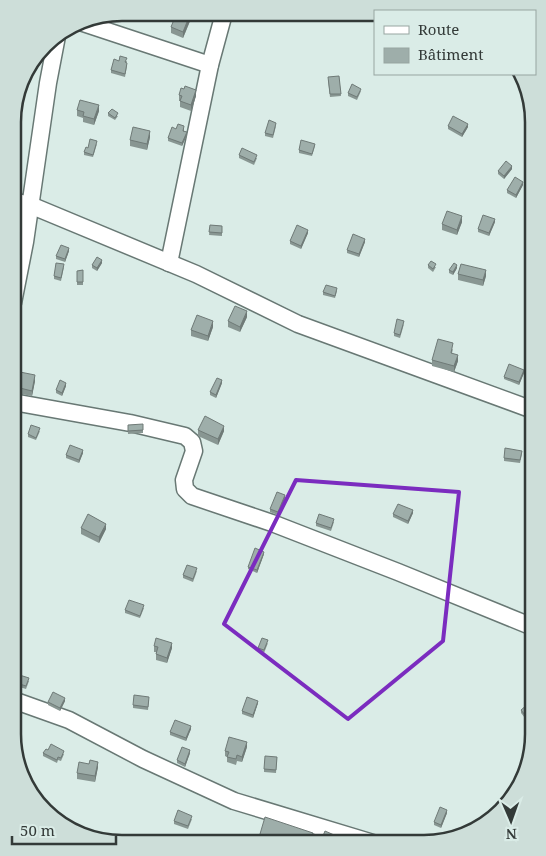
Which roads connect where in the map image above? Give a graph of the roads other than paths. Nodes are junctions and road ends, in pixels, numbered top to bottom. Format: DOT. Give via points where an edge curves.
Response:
graph roads {
  1 [pos="222,21"];
  2 [pos="93,26"];
  3 [pos="55,47"];
  4 [pos="210,65"];
  5 [pos="21,202"];
  6 [pos="30,205"];
  7 [pos="21,262"];
  8 [pos="169,263"];
  9 [pos="21,403"];
  10 [pos="525,407"];
  11 [pos="525,624"];
  12 [pos="21,703"];
  13 [pos="347,835"];
  1 -- 4 [label="street"];
  2 -- 4 [label="street"];
  3 -- 6 [label="street"];
  4 -- 8 [label="street"];
  5 -- 6 [label="street"];
  6 -- 7 [label="street"];
  6 -- 8 [label="street"];
  8 -- 10 [label="street" via="298,324"];
  9 -- 11 [label="street" via="185,436 192,442 194,450 184,480 185,489 192,496 272,523"];
  12 -- 13 [label="street" via="69,720 234,801"];
}
